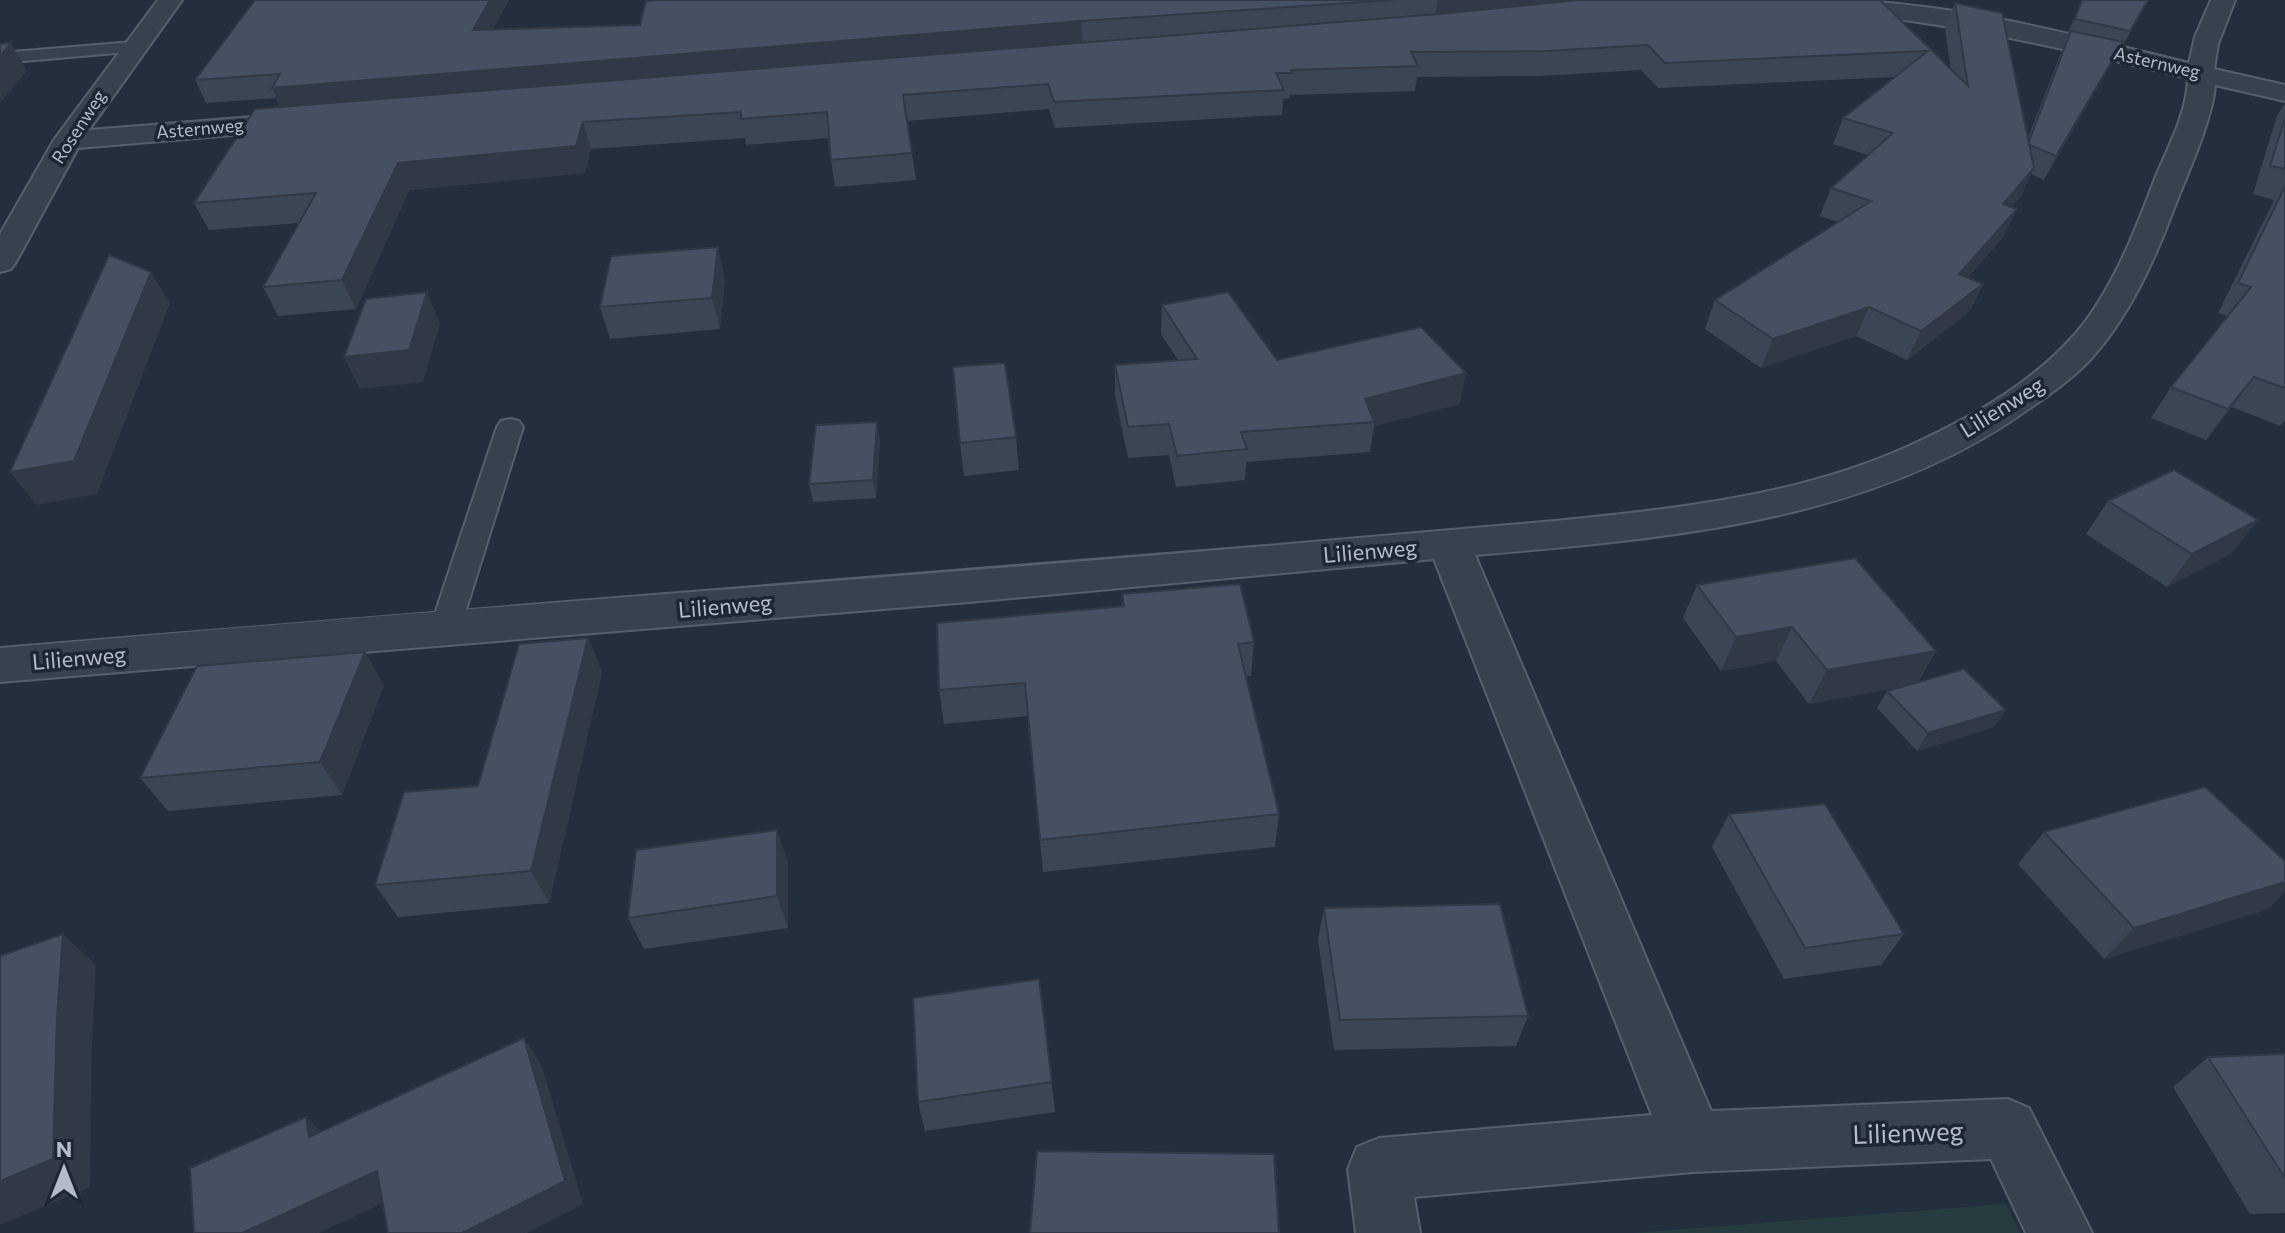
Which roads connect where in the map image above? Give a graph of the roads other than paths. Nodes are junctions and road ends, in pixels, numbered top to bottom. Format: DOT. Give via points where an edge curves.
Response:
graph roads {
  1 [pos="170,0"];
  2 [pos="2223,0"];
  3 [pos="1812,4"];
  4 [pos="133,47"];
  5 [pos="0,58"];
  6 [pos="2201,73"];
  7 [pos="2285,93"];
  8 [pos="333,118"];
  9 [pos="68,140"];
  10 [pos="0,262"];
  11 [pos="510,427"];
  12 [pos="1449,544"];
  13 [pos="445,629"];
  14 [pos="0,665"];
  15 [pos="1693,1142"];
  16 [pos="1388,1233"];
  17 [pos="2060,1233"];
  1 -- 4 [label="street, Rosenweg"];
  2 -- 6 [label="street, Lilienweg" via="2202,54"];
  3 -- 6 [label="street, Asternweg" via="1943,17"];
  4 -- 5 [label="lane"];
  4 -- 9 [label="street, Rosenweg"];
  6 -- 7 [label="street, Asternweg"];
  6 -- 12 [label="street, Lilienweg" via="2202,90 2125,287 2093,334 2060,369 2010,407 1949,441 1819,491 1617,530"];
  8 -- 9 [label="street, Asternweg"];
  9 -- 10 [label="street, Rosenweg"];
  11 -- 13 [label="lane"];
  12 -- 13 [label="street, Lilienweg"];
  12 -- 15 [label="street, Lilienweg"];
  13 -- 14 [label="street, Lilienweg"];
  15 -- 16 [label="street, Lilienweg" via="1379,1169"];
  15 -- 17 [label="street, Lilienweg" via="2008,1129"];
}
